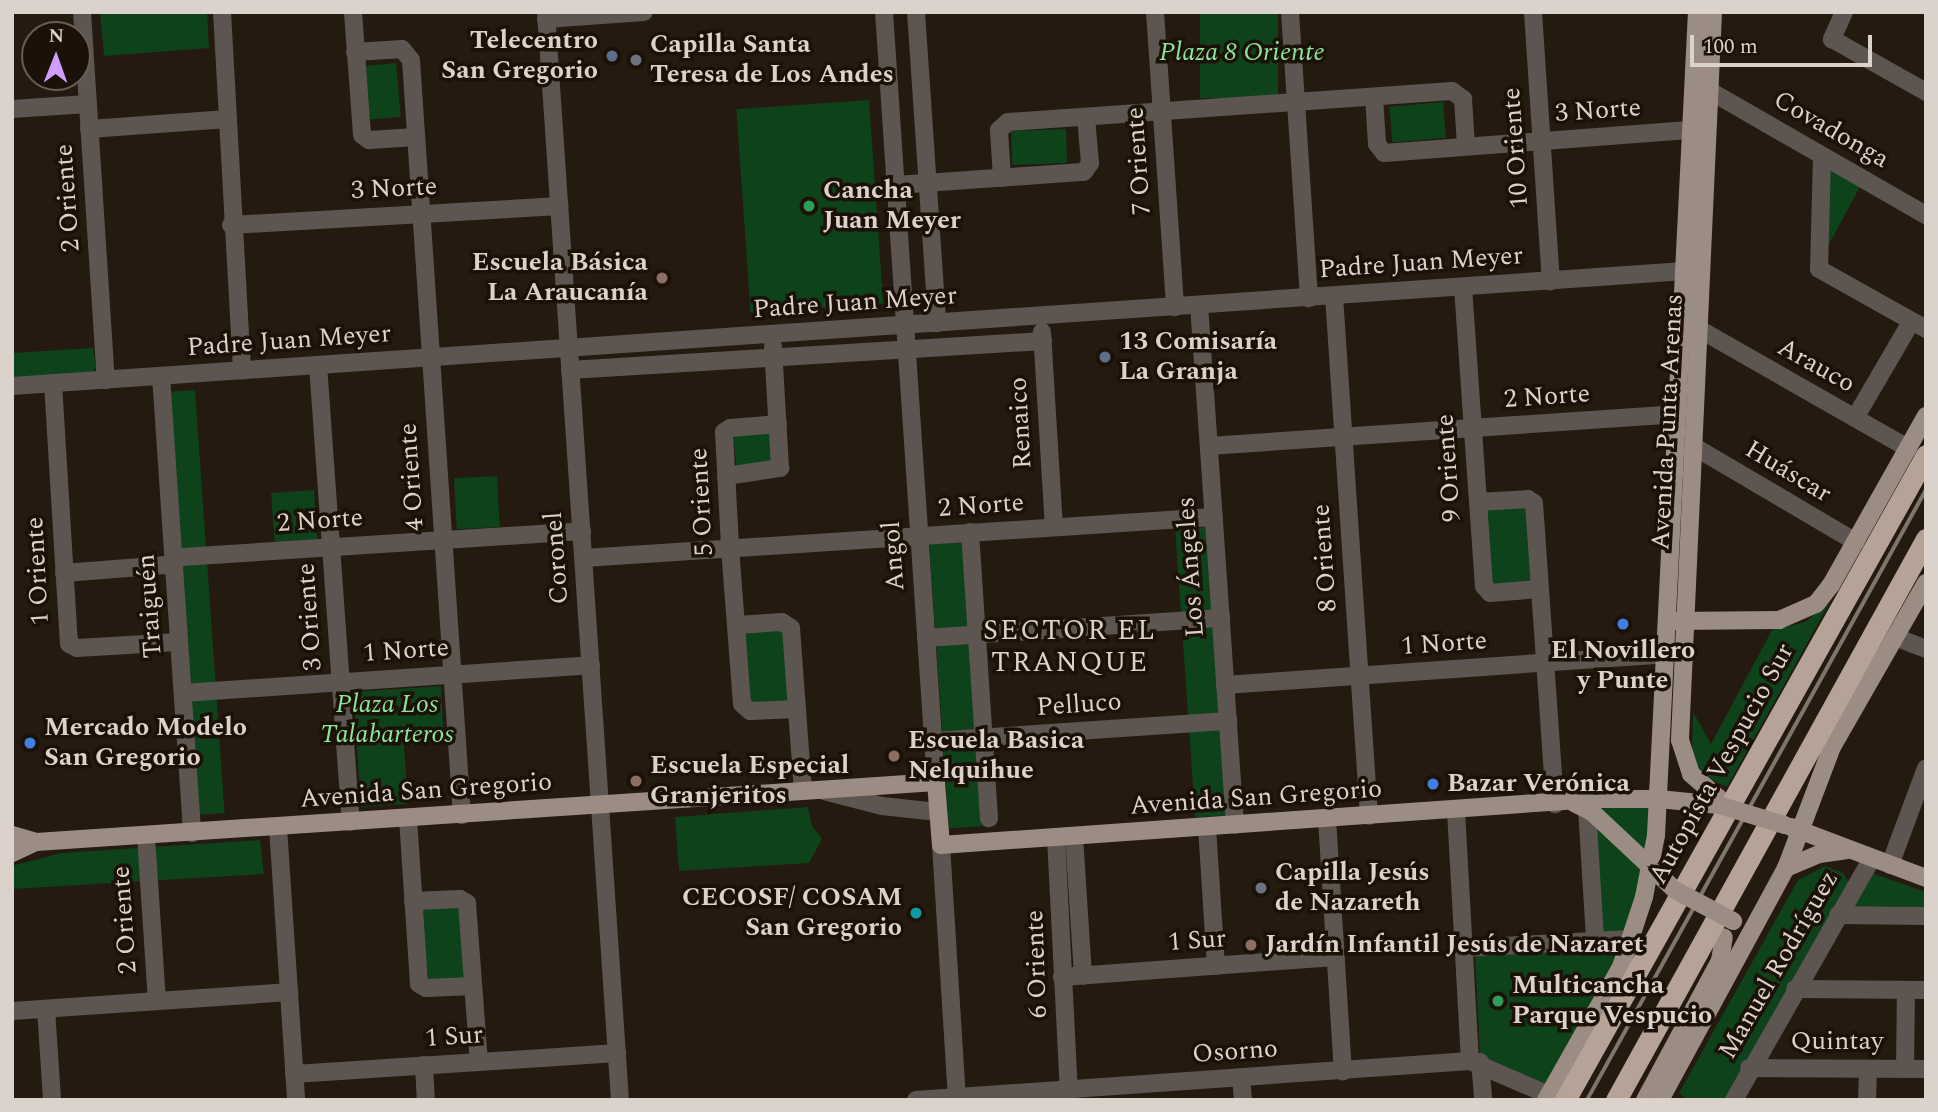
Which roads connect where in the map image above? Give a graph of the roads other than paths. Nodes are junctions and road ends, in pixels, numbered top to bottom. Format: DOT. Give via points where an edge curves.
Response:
graph roads {
  1 [pos="82,12"];
  2 [pos="222,12"];
  3 [pos="352,12"];
  4 [pos="641,12"];
  5 [pos="884,12"];
  6 [pos="916,12"];
  7 [pos="1155,12"];
  8 [pos="1290,12"];
  9 [pos="1532,12"];
  10 [pos="1697,12"];
  11 [pos="1713,12"];
  12 [pos="1844,12"];
  13 [pos="546,16"];
  14 [pos="355,52"];
  15 [pos="1710,91"];
  16 [pos="1926,92"];
  17 [pos="1374,97"];
  18 [pos="1296,102"];
  19 [pos="88,104"];
  20 [pos="12,109"];
  21 [pos="1162,111"];
  22 [pos="1086,117"];
  23 [pos="228,119"];
  24 [pos="89,128"];
  25 [pos="1692,130"];
  26 [pos="416,137"];
  27 [pos="1542,141"];
  28 [pos="1466,146"];
  29 [pos="1822,156"];
  30 [pos="1002,178"];
  31 [pos="927,183"];
  32 [pos="896,185"];
  33 [pos="559,206"];
  34 [pos="421,214"];
  35 [pos="1926,215"];
  36 [pos="231,225"];
  37 [pos="1693,270"];
  38 [pos="1551,281"];
  39 [pos="1463,287"];
  40 [pos="1334,296"];
  41 [pos="1309,298"];
  42 [pos="1199,305"];
  43 [pos="1175,307"];
  44 [pos="1041,316"];
  45 [pos="937,323"];
  46 [pos="905,326"];
  47 [pos="1919,326"];
  48 [pos="1699,329"];
  49 [pos="772,334"];
  50 [pos="1043,341"];
  51 [pos="569,348"];
  52 [pos="907,350"];
  53 [pos="430,358"];
  54 [pos="774,358"];
  55 [pos="318,365"];
  56 [pos="242,370"];
  57 [pos="570,370"];
  58 [pos="161,376"];
  59 [pos="106,380"];
  60 [pos="53,383"];
  61 [pos="12,386"];
  62 [pos="1679,414"];
  63 [pos="1926,416"];
  64 [pos="1856,418"];
  65 [pos="778,424"];
  66 [pos="1473,428"];
  67 [pos="1343,437"];
  68 [pos="1209,446"];
  69 [pos="1693,446"];
  70 [pos="1917,451"];
  71 [pos="726,476"];
  72 [pos="1478,502"];
  73 [pos="1214,517"];
  74 [pos="1054,527"];
  75 [pos="582,531"];
  76 [pos="970,532"];
  77 [pos="919,536"];
  78 [pos="1926,539"];
  79 [pos="443,540"];
  80 [pos="1856,542"];
  81 [pos="331,547"];
  82 [pos="730,548"];
  83 [pos="584,558"];
  84 [pos="174,561"];
  85 [pos="64,573"];
  86 [pos="1926,583"];
  87 [pos="1541,589"];
  88 [pos="1221,618"];
  89 [pos="1686,618"];
  90 [pos="736,625"];
  91 [pos="1668,631"];
  92 [pos="977,634"];
  93 [pos="1895,637"];
  94 [pos="926,638"];
  95 [pos="179,642"];
  96 [pos="1926,649"];
  97 [pos="1667,654"];
  98 [pos="1545,663"];
  99 [pos="591,665"];
  100 [pos="452,674"];
  101 [pos="1359,676"];
  102 [pos="341,682"];
  103 [pos="1226,685"];
  104 [pos="183,693"];
  105 [pos="797,709"];
  106 [pos="1228,721"];
  107 [pos="984,737"];
  108 [pos="933,741"];
  109 [pos="1926,768"];
  110 [pos="936,782"];
  111 [pos="881,786"];
  112 [pos="811,791"];
  113 [pos="1659,799"];
  114 [pos="1555,804"];
  115 [pos="1726,804"];
  116 [pos="600,805"];
  117 [pos="1580,805"];
  118 [pos="882,806"];
  119 [pos="1456,811"];
  120 [pos="938,812"];
  121 [pos="462,815"];
  122 [pos="1369,817"];
  123 [pos="408,818"];
  124 [pos="989,818"];
  125 [pos="1326,819"];
  126 [pos="351,822"];
  127 [pos="1235,825"];
  128 [pos="278,827"];
  129 [pos="1207,827"];
  130 [pos="1802,831"];
  131 [pos="192,833"];
  132 [pos="12,835"];
  133 [pos="146,836"];
  134 [pos="1065,837"];
  135 [pos="36,842"];
  136 [pos="940,845"];
  137 [pos="1853,850"];
  138 [pos="12,853"];
  139 [pos="1872,858"];
  140 [pos="1890,865"];
  141 [pos="1787,868"];
  142 [pos="1650,870"];
  143 [pos="1926,878"];
  144 [pos="413,901"];
  145 [pos="1838,915"];
  146 [pos="1926,916"];
  147 [pos="1759,919"];
  148 [pos="1729,929"];
  149 [pos="1595,939"];
  150 [pos="1631,939"];
  151 [pos="1464,948"];
  152 [pos="1335,957"];
  153 [pos="1216,966"];
  154 [pos="1083,976"];
  155 [pos="1062,977"];
  156 [pos="473,986"];
  157 [pos="1795,989"];
  158 [pos="1906,990"];
  159 [pos="1926,990"];
  160 [pos="289,992"];
  161 [pos="158,1001"];
  162 [pos="46,1009"];
  163 [pos="12,1011"];
  164 [pos="617,1053"];
  165 [pos="478,1062"];
  166 [pos="1475,1062"];
  167 [pos="424,1065"];
  168 [pos="1749,1068"];
  169 [pos="1868,1069"];
  170 [pos="1905,1069"];
  171 [pos="1926,1069"];
  172 [pos="1342,1070"];
  173 [pos="294,1074"];
  174 [pos="1241,1077"];
  175 [pos="1069,1090"];
  176 [pos="957,1097"];
  177 [pos="1001,1097"];
  178 [pos="1554,1098"];
  179 [pos="1664,1098"];
  180 [pos="52,1100"];
  181 [pos="296,1100"];
  182 [pos="426,1100"];
  183 [pos="620,1100"];
  184 [pos="916,1100"];
  185 [pos="1243,1100"];
  186 [pos="1483,1100"];
  187 [pos="1616,1100"];
  188 [pos="1645,1100"];
  189 [pos="1734,1100"];
  190 [pos="1867,1100"];
  1 -- 19 [label="street, 2 Oriente"];
  2 -- 23 [label="street"];
  3 -- 14 [label="street"];
  4 -- 13 [label="street"];
  5 -- 32 [label="street, Angol"];
  6 -- 31 [label="street"];
  7 -- 21 [label="street, 7 Oriente"];
  8 -- 18 [label="street"];
  9 -- 27 [label="street, 10 Oriente"];
  10 -- 25 [label="main road, Avenida Punta Arenas"];
  11 -- 15 [label="main road, Avenida Punta Arenas"];
  12 -- 16 [label="street" via="1832,39"];
  13 -- 33 [label="street, Coronel"];
  14 -- 26 [label="street, 4 Oriente" via="399,49 409,54"];
  14 -- 26 [label="street" via="362,135 369,140"];
  15 -- 29 [label="street, Covadonga"];
  15 -- 37 [label="main road, Avenida Punta Arenas"];
  17 -- 18 [label="street"];
  17 -- 28 [label="street" via="1457,92 1463,99"];
  17 -- 28 [label="street, 3 Norte" via="1380,151"];
  18 -- 21 [label="street"];
  18 -- 41 [label="street"];
  19 -- 20 [label="street"];
  19 -- 24 [label="street, 2 Oriente"];
  21 -- 22 [label="street"];
  21 -- 43 [label="street, 7 Oriente"];
  22 -- 30 [label="street" via="1002,125"];
  22 -- 30 [label="street" via="1087,170"];
  23 -- 24 [label="street"];
  23 -- 36 [label="street"];
  24 -- 59 [label="street, 2 Oriente"];
  25 -- 27 [label="street, 3 Norte"];
  25 -- 37 [label="main road, Avenida Punta Arenas"];
  26 -- 34 [label="street, 4 Oriente"];
  27 -- 28 [label="street, 3 Norte"];
  27 -- 38 [label="street, 10 Oriente"];
  29 -- 35 [label="street, Covadonga"];
  29 -- 47 [label="street" via="1817,262 1823,274"];
  30 -- 31 [label="street"];
  31 -- 32 [label="street"];
  31 -- 45 [label="street"];
  32 -- 46 [label="street, Angol"];
  33 -- 34 [label="street, 3 Norte"];
  33 -- 51 [label="street, Coronel"];
  34 -- 36 [label="street, 3 Norte"];
  34 -- 53 [label="street, 4 Oriente"];
  36 -- 56 [label="street"];
  37 -- 38 [label="street, Padre Juan Meyer"];
  37 -- 48 [label="main road, Avenida Punta Arenas"];
  37 -- 62 [label="main road, Avenida Punta Arenas"];
  38 -- 39 [label="street, Padre Juan Meyer"];
  39 -- 40 [label="street, Padre Juan Meyer"];
  39 -- 66 [label="street, 9 Oriente"];
  40 -- 41 [label="street, Padre Juan Meyer"];
  40 -- 67 [label="street, 8 Oriente"];
  41 -- 42 [label="street, Padre Juan Meyer"];
  42 -- 43 [label="street, Padre Juan Meyer"];
  42 -- 68 [label="street, Los Ángeles"];
  43 -- 44 [label="street, Padre Juan Meyer"];
  44 -- 45 [label="street, Padre Juan Meyer"];
  44 -- 50 [label="street, Renaico"];
  45 -- 46 [label="street, Padre Juan Meyer"];
  46 -- 49 [label="street, Padre Juan Meyer"];
  46 -- 52 [label="street, Angol"];
  47 -- 64 [label="street"];
  48 -- 64 [label="street, Arauco"];
  48 -- 69 [label="main road, Avenida Punta Arenas"];
  49 -- 51 [label="street, Padre Juan Meyer"];
  49 -- 54 [label="street"];
  50 -- 52 [label="street, Padre Juan Meyer"];
  50 -- 74 [label="street, Renaico"];
  51 -- 53 [label="street, Padre Juan Meyer"];
  51 -- 57 [label="street, Coronel"];
  52 -- 54 [label="street, Padre Juan Meyer"];
  52 -- 77 [label="street, Angol"];
  53 -- 55 [label="street, Padre Juan Meyer"];
  53 -- 79 [label="street, 4 Oriente"];
  54 -- 57 [label="street, Padre Juan Meyer"];
  54 -- 65 [label="street"];
  55 -- 56 [label="street, Padre Juan Meyer"];
  55 -- 81 [label="street, 3 Oriente"];
  56 -- 58 [label="street, Padre Juan Meyer"];
  57 -- 75 [label="street, Coronel"];
  58 -- 59 [label="street, Padre Juan Meyer"];
  58 -- 84 [label="street, Traiguén"];
  59 -- 60 [label="street, Padre Juan Meyer"];
  60 -- 61 [label="street, Padre Juan Meyer"];
  60 -- 85 [label="street, 1 Oriente"];
  62 -- 66 [label="street, 2 Norte"];
  62 -- 91 [label="main road, Avenida Punta Arenas"];
  63 -- 70 [label="main road"];
  64 -- 70 [label="street, Arauco"];
  65 -- 71 [label="street" via="779,470"];
  65 -- 71 [label="street, 5 Oriente" via="725,430"];
  66 -- 67 [label="street, 2 Norte"];
  66 -- 72 [label="street, 9 Oriente"];
  67 -- 68 [label="street, 2 Norte"];
  67 -- 101 [label="street, 8 Oriente"];
  68 -- 73 [label="street, Los Ángeles"];
  69 -- 80 [label="street, Huáscar"];
  69 -- 89 [label="main road, Avenida Punta Arenas"];
  70 -- 80 [label="main road"];
  70 -- 178 [label="highway, Autopista Vespucio Sur"];
  71 -- 82 [label="street, 5 Oriente"];
  72 -- 87 [label="street" via="1532,500"];
  72 -- 87 [label="street, 9 Oriente" via="1485,589 1490,593"];
  73 -- 74 [label="street, 2 Norte"];
  73 -- 88 [label="street, Los Ángeles"];
  74 -- 76 [label="street, 2 Norte"];
  75 -- 79 [label="street, 2 Norte"];
  75 -- 83 [label="street, Coronel"];
  76 -- 77 [label="street, 2 Norte"];
  76 -- 92 [label="street"];
  77 -- 82 [label="street, 2 Norte"];
  77 -- 94 [label="street, Angol"];
  78 -- 187 [label="highway"];
  79 -- 81 [label="street, 2 Norte"];
  79 -- 100 [label="street, 4 Oriente"];
  80 -- 89 [label="main road" via="1827,592 1799,614 1769,621"];
  81 -- 84 [label="street, 2 Norte"];
  81 -- 102 [label="street, 3 Oriente"];
  82 -- 83 [label="street, 2 Norte"];
  82 -- 90 [label="street, 5 Oriente"];
  83 -- 99 [label="street, Coronel"];
  84 -- 85 [label="street, 2 Norte"];
  84 -- 95 [label="street, Traiguén"];
  85 -- 95 [label="street, 1 Oriente" via="68,640 74,648"];
  86 -- 93 [label="main road"];
  87 -- 98 [label="street"];
  88 -- 92 [label="street"];
  88 -- 103 [label="street, Los Ángeles"];
  89 -- 91 [label="main road" via="1675,621"];
  89 -- 115 [label="main road, Avenida Punta Arenas" via="1681,748 1697,782"];
  90 -- 105 [label="street, 5 Oriente" via="743,707 750,712"];
  90 -- 105 [label="street" via="782,622 790,626"];
  91 -- 97 [label="main road, Avenida Punta Arenas"];
  92 -- 94 [label="street"];
  92 -- 107 [label="street"];
  93 -- 96 [label="street"];
  93 -- 130 [label="main road" via="1832,747"];
  94 -- 108 [label="street, Angol"];
  95 -- 104 [label="street, Traiguén"];
  97 -- 98 [label="street, 1 Norte"];
  97 -- 113 [label="main road, Avenida Punta Arenas"];
  98 -- 101 [label="street, 1 Norte"];
  98 -- 114 [label="street"];
  99 -- 100 [label="street, 1 Norte"];
  99 -- 116 [label="street, Coronel"];
  100 -- 102 [label="street, 1 Norte"];
  100 -- 121 [label="street, 4 Oriente"];
  101 -- 103 [label="street, 1 Norte"];
  101 -- 122 [label="street, 8 Oriente"];
  102 -- 104 [label="street, 1 Norte"];
  102 -- 126 [label="street, 3 Oriente"];
  103 -- 106 [label="street, Los Ángeles"];
  104 -- 131 [label="street, Traiguén"];
  105 -- 112 [label="street"];
  106 -- 107 [label="street, Pelluco"];
  106 -- 127 [label="street, Los Ángeles"];
  107 -- 108 [label="street, Pelluco"];
  107 -- 124 [label="street"];
  108 -- 110 [label="street, Angol"];
  109 -- 140 [label="street"];
  110 -- 111 [label="main road, Avenida San Gregorio"];
  110 -- 120 [label="main road, Angol"];
  111 -- 112 [label="main road, Avenida San Gregorio"];
  111 -- 118 [label="street"];
  112 -- 116 [label="main road, Avenida San Gregorio"];
  112 -- 118 [label="street, Avenida San Gregorio"];
  113 -- 115 [label="main road, Avenida San Gregorio"];
  113 -- 117 [label="main road, Avenida San Gregorio"];
  113 -- 142 [label="main road, Avenida Punta Arenas"];
  114 -- 117 [label="main road, Avenida San Gregorio"];
  114 -- 119 [label="main road, Avenida San Gregorio"];
  115 -- 130 [label="main road, bridge"];
  116 -- 121 [label="main road, Avenida San Gregorio"];
  116 -- 164 [label="street, Coronel"];
  117 -- 142 [label="main road"];
  117 -- 149 [label="street"];
  118 -- 120 [label="street, Avenida San Gregorio"];
  119 -- 122 [label="main road, Avenida San Gregorio"];
  119 -- 151 [label="street"];
  120 -- 136 [label="main road, Angol"];
  121 -- 123 [label="main road, Avenida San Gregorio"];
  122 -- 125 [label="main road, Avenida San Gregorio"];
  123 -- 126 [label="main road, Avenida San Gregorio"];
  123 -- 144 [label="street"];
  125 -- 127 [label="main road, Avenida San Gregorio"];
  125 -- 152 [label="street"];
  126 -- 128 [label="main road, Avenida San Gregorio"];
  127 -- 129 [label="main road, Avenida San Gregorio"];
  128 -- 131 [label="main road, Avenida San Gregorio"];
  128 -- 160 [label="street"];
  129 -- 134 [label="main road, Avenida San Gregorio"];
  129 -- 153 [label="street"];
  130 -- 137 [label="main road"];
  130 -- 141 [label="main road"];
  131 -- 133 [label="main road, Avenida San Gregorio"];
  132 -- 135 [label="main road, Avenida San Gregorio"];
  133 -- 135 [label="main road, Avenida San Gregorio"];
  133 -- 161 [label="street, 2 Oriente"];
  134 -- 136 [label="main road, Avenida San Gregorio"];
  134 -- 154 [label="street, 6 Oriente"];
  134 -- 155 [label="street, 6 Oriente"];
  135 -- 138 [label="main road, Avenida San Gregorio"];
  136 -- 176 [label="street, Angol"];
  137 -- 139 [label="main road"];
  137 -- 141 [label="main road" via="1819,854"];
  139 -- 140 [label="main road"];
  139 -- 145 [label="street, Manuel Rodríguez"];
  140 -- 143 [label="main road"];
  141 -- 147 [label="main road"];
  142 -- 148 [label="main road, bridge" via="1714,912"];
  142 -- 150 [label="main road, Avenida Punta Arenas"];
  144 -- 156 [label="street" via="465,901"];
  144 -- 156 [label="street" via="420,986"];
  145 -- 146 [label="street"];
  145 -- 157 [label="street, Manuel Rodríguez"];
  147 -- 148 [label="main road"];
  147 -- 179 [label="main road"];
  148 -- 188 [label="main road" via="1717,966"];
  149 -- 150 [label="street"];
  149 -- 151 [label="street"];
  150 -- 178 [label="main road, Avenida Punta Arenas"];
  151 -- 166 [label="street"];
  152 -- 153 [label="street, 1 Sur"];
  152 -- 172 [label="street"];
  153 -- 154 [label="street, 1 Sur"];
  154 -- 155 [label="street, 1 Sur"];
  155 -- 175 [label="street, 6 Oriente"];
  156 -- 165 [label="street"];
  157 -- 158 [label="street"];
  157 -- 168 [label="street, Manuel Rodríguez"];
  158 -- 159 [label="street"];
  158 -- 170 [label="street"];
  160 -- 161 [label="street"];
  160 -- 173 [label="street"];
  161 -- 162 [label="street"];
  162 -- 163 [label="street"];
  162 -- 180 [label="street"];
  164 -- 165 [label="street, 1 Sur"];
  164 -- 183 [label="street, Coronel"];
  165 -- 167 [label="street, 1 Sur"];
  166 -- 172 [label="street, Osorno"];
  166 -- 178 [label="street, Osorno"];
  166 -- 186 [label="street"];
  167 -- 173 [label="street, 1 Sur"];
  167 -- 182 [label="street"];
  168 -- 169 [label="street, Quintay"];
  168 -- 189 [label="street, Manuel Rodríguez"];
  169 -- 170 [label="street, Quintay"];
  169 -- 190 [label="street"];
  170 -- 171 [label="street, Quintay"];
  172 -- 174 [label="street, Osorno"];
  173 -- 181 [label="street"];
  174 -- 175 [label="street, Osorno"];
  174 -- 185 [label="street"];
  175 -- 177 [label="street, Osorno"];
  176 -- 177 [label="street, Osorno"];
  176 -- 184 [label="street, Osorno"];
}
